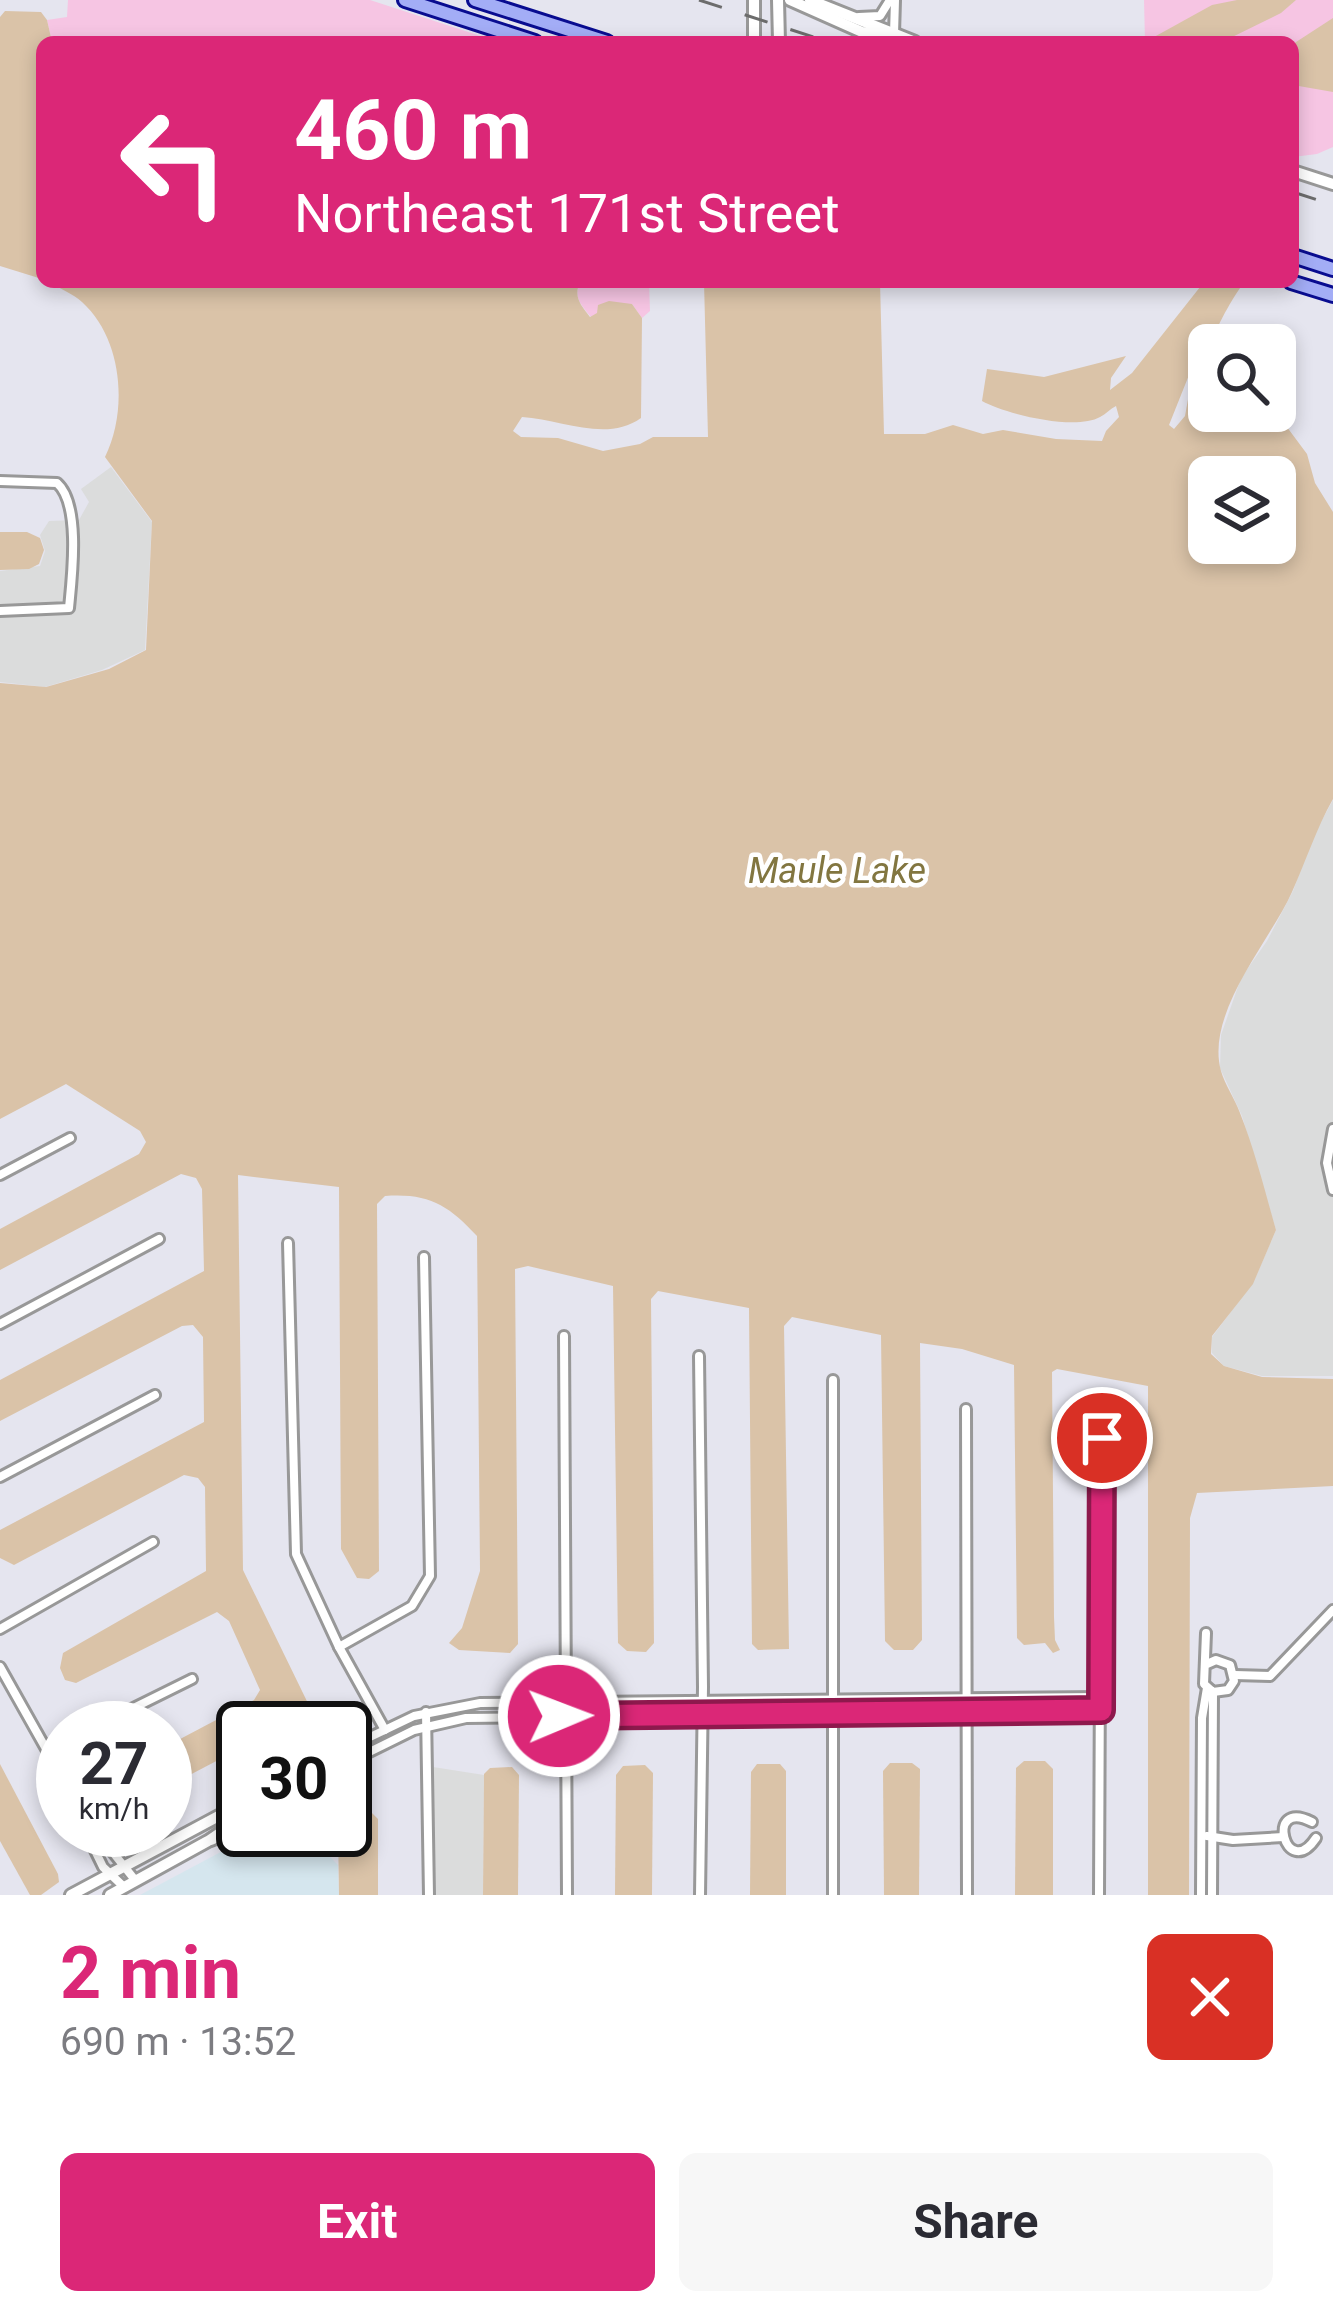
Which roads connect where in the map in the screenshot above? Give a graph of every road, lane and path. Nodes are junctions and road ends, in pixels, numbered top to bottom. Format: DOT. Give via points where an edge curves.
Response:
graph roads {
  1 [pos="405,0"];
  2 [pos="476,0"];
  3 [pos="754,0"];
  4 [pos="778,0"];
  5 [pos="790,0"];
  6 [pos="810,0"];
  7 [pos="893,0"];
  8 [pos="854,17"];
  9 [pos="894,34"];
  10 [pos="516,36"];
  11 [pos="588,36"];
  12 [pos="754,36"];
  13 [pos="779,36"];
  14 [pos="880,36"];
  15 [pos="887,36"];
  16 [pos="899,36"];
  17 [pos="1299,258"];
  18 [pos="1333,269"];
  19 [pos="1299,284"];
  20 [pos="1333,296"];
  21 [pos="0,482"];
  22 [pos="0,611"];
  23 [pos="1333,1129"];
  24 [pos="70,1138"];
  25 [pos="0,1175"];
  26 [pos="1333,1190"];
  27 [pos="159,1239"];
  28 [pos="288,1243"];
  29 [pos="424,1257"];
  30 [pos="0,1324"];
  31 [pos="564,1336"];
  32 [pos="700,1355"];
  33 [pos="833,1380"];
  34 [pos="155,1395"];
  35 [pos="966,1409"];
  36 [pos="1102,1438"];
  37 [pos="0,1477"];
  38 [pos="153,1542"];
  39 [pos="1333,1610"];
  40 [pos="0,1630"];
  41 [pos="1206,1634"];
  42 [pos="339,1647"];
  43 [pos="1207,1664"];
  44 [pos="0,1667"];
  45 [pos="1234,1675"];
  46 [pos="192,1679"];
  47 [pos="1210,1690"];
  48 [pos="1102,1697"];
  49 [pos="968,1698"];
  50 [pos="835,1699"];
  51 [pos="702,1700"];
  52 [pos="148,1701"];
  53 [pos="567,1702"];
  54 [pos="1101,1710"];
  55 [pos="968,1711"];
  56 [pos="426,1712"];
  57 [pos="834,1712"];
  58 [pos="700,1714"];
  59 [pos="567,1715"];
  60 [pos="429,1725"];
  61 [pos="384,1728"];
  62 [pos="36,1729"];
  63 [pos="372,1735"];
  64 [pos="391,1741"];
  65 [pos="372,1751"];
  66 [pos="216,1819"];
  67 [pos="1312,1822"];
  68 [pos="216,1835"];
  69 [pos="1206,1836"];
  70 [pos="1283,1837"];
  71 [pos="216,1838"];
  72 [pos="1316,1838"];
  73 [pos="208,1841"];
  74 [pos="106,1857"];
  75 [pos="109,1857"];
  76 [pos="117,1872"];
  77 [pos="129,1884"];
  78 [pos="71,1895"];
  79 [pos="110,1895"];
  80 [pos="429,1895"];
  81 [pos="567,1895"];
  82 [pos="700,1895"];
  83 [pos="833,1895"];
  84 [pos="967,1895"];
  85 [pos="1099,1895"];
  86 [pos="1202,1895"];
  87 [pos="1212,1895"];
  1 -- 10 [label="main road"];
  2 -- 11 [label="main road"];
  3 -- 12 [label="street"];
  4 -- 13 [label="street"];
  5 -- 14 [label="street"];
  6 -- 8 [label="street"];
  7 -- 8 [label="street" via="880,16"];
  7 -- 9 [label="street"];
  8 -- 9 [label="street"];
  9 -- 15 [label="street"];
  9 -- 16 [label="street"];
  17 -- 18 [label="main road"];
  19 -- 20 [label="main road"];
  21 -- 22 [label="street" via="57,483 69,497 72,530 69,608"];
  23 -- 26 [label="street"];
  24 -- 25 [label="street"];
  27 -- 30 [label="street"];
  28 -- 42 [label="street" via="296,1554"];
  29 -- 42 [label="street" via="430,1576 412,1606"];
  31 -- 53 [label="street"];
  32 -- 51 [label="street"];
  33 -- 50 [label="street"];
  34 -- 37 [label="street"];
  35 -- 49 [label="street"];
  36 -- 48 [label="street"];
  38 -- 40 [label="street"];
  39 -- 45 [label="street" via="1270,1676"];
  41 -- 43 [label="street"];
  42 -- 61 [label="street"];
  43 -- 45 [label="street" via="1226,1662"];
  43 -- 47 [label="street" via="1202,1679"];
  44 -- 62 [label="street"];
  45 -- 47 [label="street" via="1228,1690"];
  46 -- 52 [label="street"];
  47 -- 69 [label="street"];
  48 -- 49 [label="street"];
  48 -- 54 [label="street"];
  49 -- 50 [label="street"];
  49 -- 55 [label="street"];
  50 -- 51 [label="street"];
  50 -- 57 [label="street"];
  51 -- 53 [label="street"];
  51 -- 58 [label="street"];
  53 -- 56 [label="street"];
  53 -- 59 [label="street"];
  54 -- 55 [label="street"];
  54 -- 85 [label="street"];
  55 -- 57 [label="street"];
  55 -- 84 [label="street"];
  56 -- 60 [label="street"];
  56 -- 61 [label="street"];
  57 -- 58 [label="street"];
  57 -- 83 [label="street"];
  58 -- 59 [label="street"];
  58 -- 82 [label="street"];
  59 -- 60 [label="street"];
  59 -- 81 [label="street"];
  60 -- 64 [label="street"];
  60 -- 80 [label="street"];
  61 -- 63 [label="street"];
  61 -- 64 [label="street"];
  64 -- 65 [label="street"];
  66 -- 76 [label="street"];
  67 -- 70 [label="street" via="1291,1819"];
  68 -- 73 [label="street"];
  69 -- 70 [label="street"];
  69 -- 86 [label="street"];
  69 -- 87 [label="street"];
  70 -- 72 [label="street" via="1299,1851"];
  71 -- 73 [label="street"];
  73 -- 77 [label="street"];
  74 -- 76 [label="street"];
  75 -- 76 [label="street"];
  76 -- 77 [label="street"];
  76 -- 78 [label="street"];
  77 -- 79 [label="street"];
}
